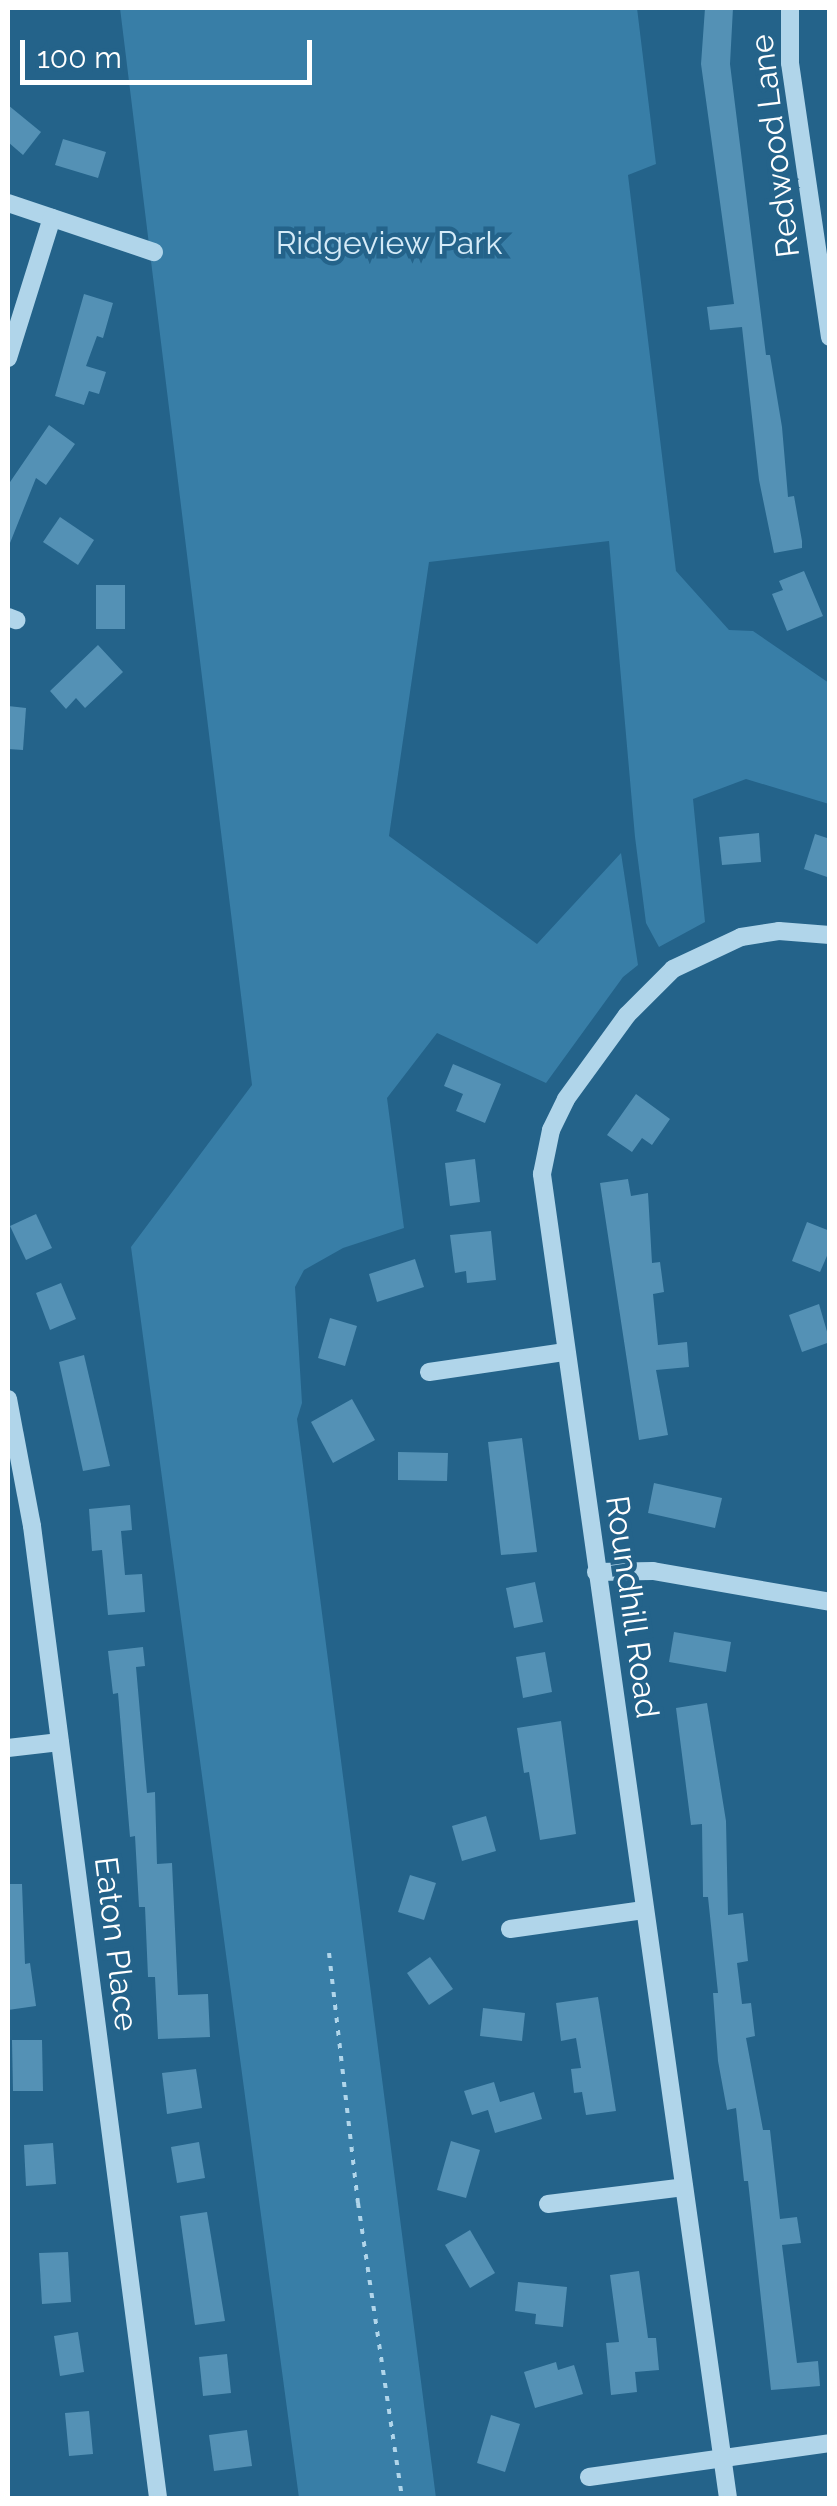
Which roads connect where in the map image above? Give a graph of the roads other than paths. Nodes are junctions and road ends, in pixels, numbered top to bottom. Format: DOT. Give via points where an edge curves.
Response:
graph roads {
  1 [pos="790,8"];
  2 [pos="8,203"];
  3 [pos="52,218"];
  4 [pos="823,246"];
  5 [pos="154,252"];
  6 [pos="830,337"];
  7 [pos="8,358"];
  8 [pos="830,935"];
  9 [pos="564,1352"];
  10 [pos="430,1372"];
  11 [pos="8,1399"];
  12 [pos="596,1572"];
  13 [pos="830,1602"];
  14 [pos="60,1742"];
  15 [pos="8,1748"];
  16 [pos="644,1910"];
  17 [pos="510,1930"];
  18 [pos="684,2187"];
  19 [pos="548,2204"];
  20 [pos="830,2443"];
  21 [pos="723,2458"];
  22 [pos="589,2478"];
  23 [pos="158,2498"];
  24 [pos="728,2498"];
  1 -- 4 [label="street, Redwood Lane" via="790,63"];
  2 -- 3 [label="street"];
  3 -- 5 [label="street"];
  3 -- 7 [label="street"];
  4 -- 6 [label="street, Redwood Lane"];
  8 -- 9 [label="street, Roundhill Road" via="762,933 686,960 628,1015 566,1099 542,1174"];
  9 -- 10 [label="street"];
  9 -- 12 [label="street, Roundhill Road"];
  11 -- 14 [label="street, Eaton Place"];
  12 -- 13 [label="street" via="653,1571"];
  12 -- 16 [label="street, Roundhill Road"];
  14 -- 15 [label="street"];
  14 -- 23 [label="street, Eaton Place"];
  16 -- 17 [label="street"];
  16 -- 18 [label="street, Roundhill Road"];
  18 -- 19 [label="street"];
  18 -- 21 [label="street, Roundhill Road"];
  20 -- 21 [label="street"];
  21 -- 22 [label="street"];
  21 -- 24 [label="street, Roundhill Road"];
}
